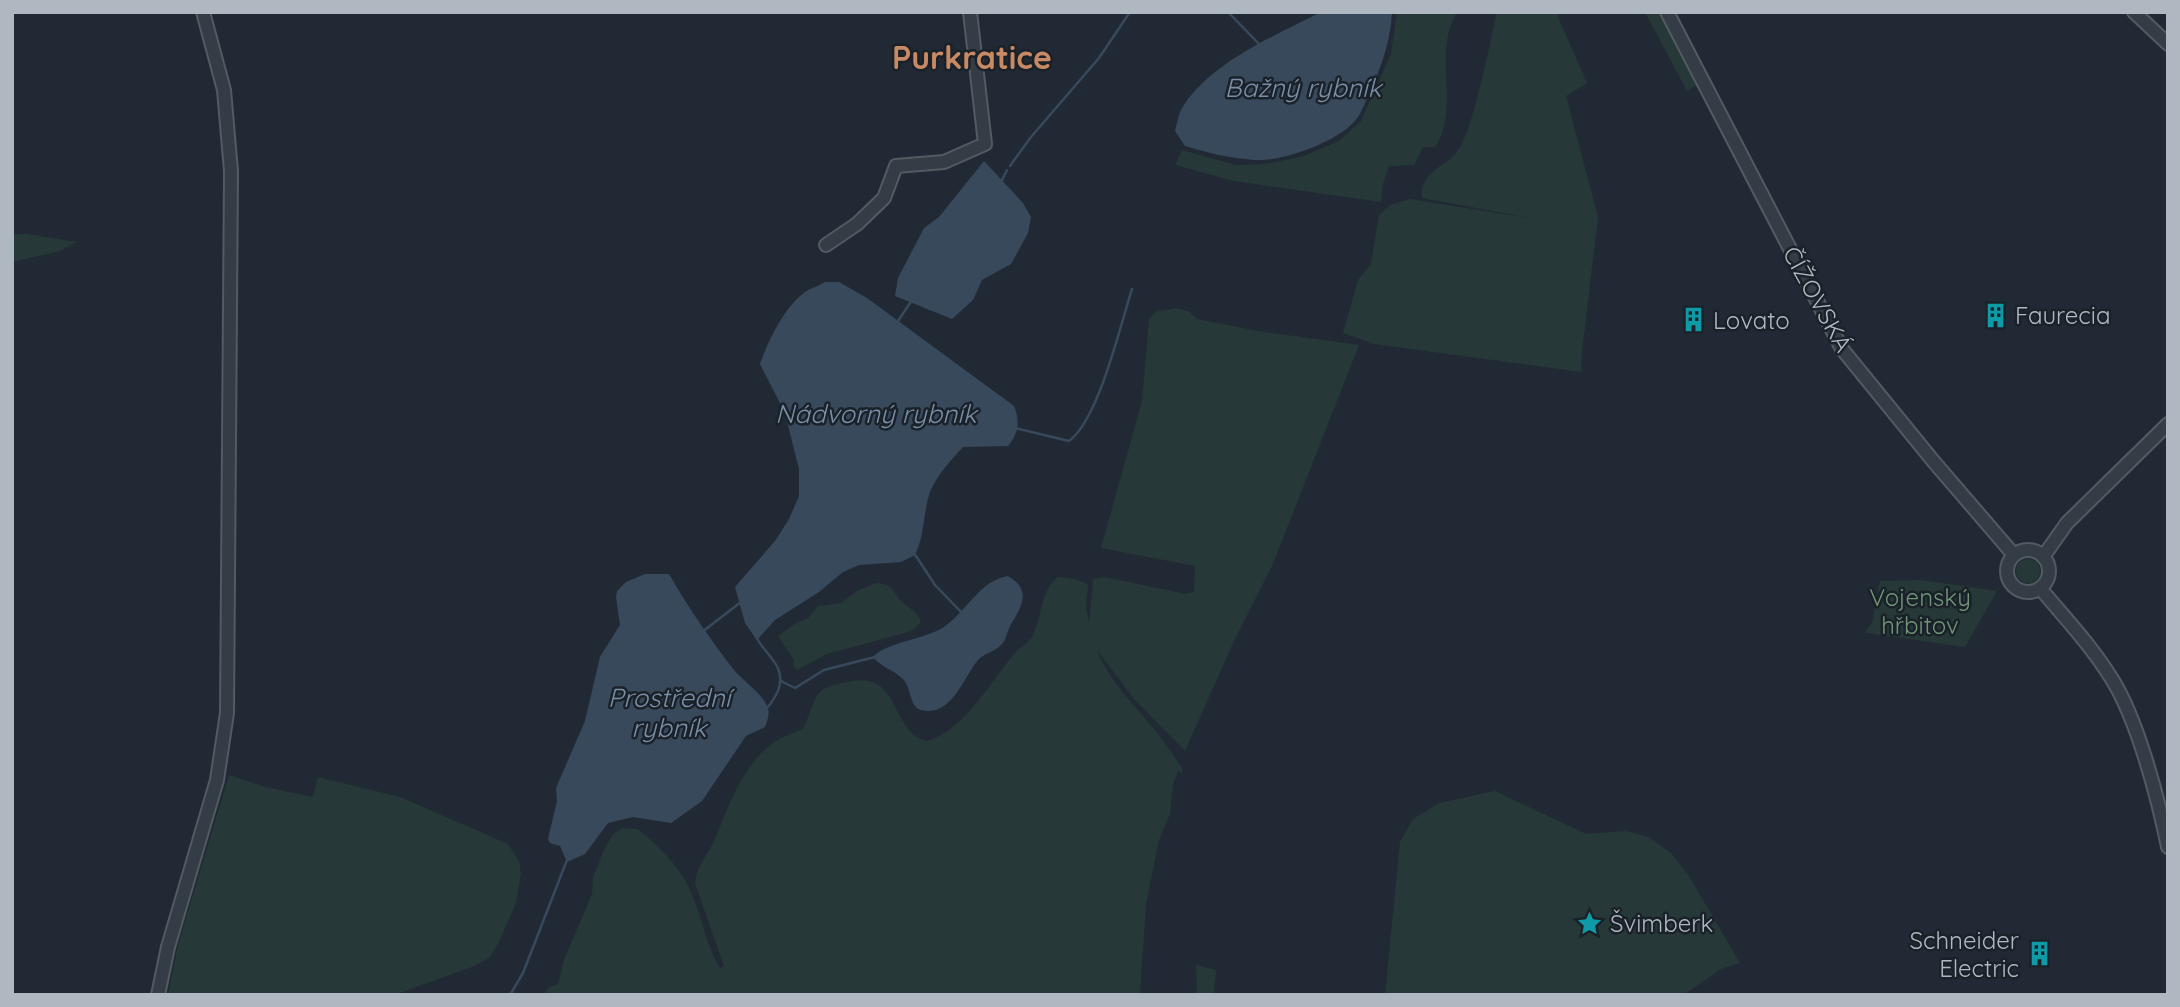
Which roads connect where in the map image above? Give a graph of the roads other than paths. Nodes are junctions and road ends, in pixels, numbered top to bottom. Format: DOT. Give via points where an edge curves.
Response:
graph roads {
  1 [pos="203,12"];
  2 [pos="970,12"];
  3 [pos="1667,12"];
  4 [pos="2134,12"];
  5 [pos="2168,44"];
  6 [pos="826,246"];
  7 [pos="2168,424"];
  8 [pos="2014,555"];
  9 [pos="2043,557"];
  10 [pos="2040,588"];
  11 [pos="2168,848"];
  12 [pos="158,995"];
  1 -- 12 [label="street" via="224,90 231,171 227,713 217,780"];
  2 -- 6 [label="street" via="985,144 944,162 896,166 884,198"];
  3 -- 8 [label="street, ČÍŽOVSKÁ" via="1842,349"];
  4 -- 5 [label="street"];
  7 -- 9 [label="street" via="2067,523"];
  8 -- 9 [label="street" via="2026,550"];
  8 -- 10 [label="street" via="2007,567 2011,584 2024,592"];
  9 -- 10 [label="street" via="2049,573"];
  10 -- 11 [label="street" via="2092,651 2127,709"];
}
